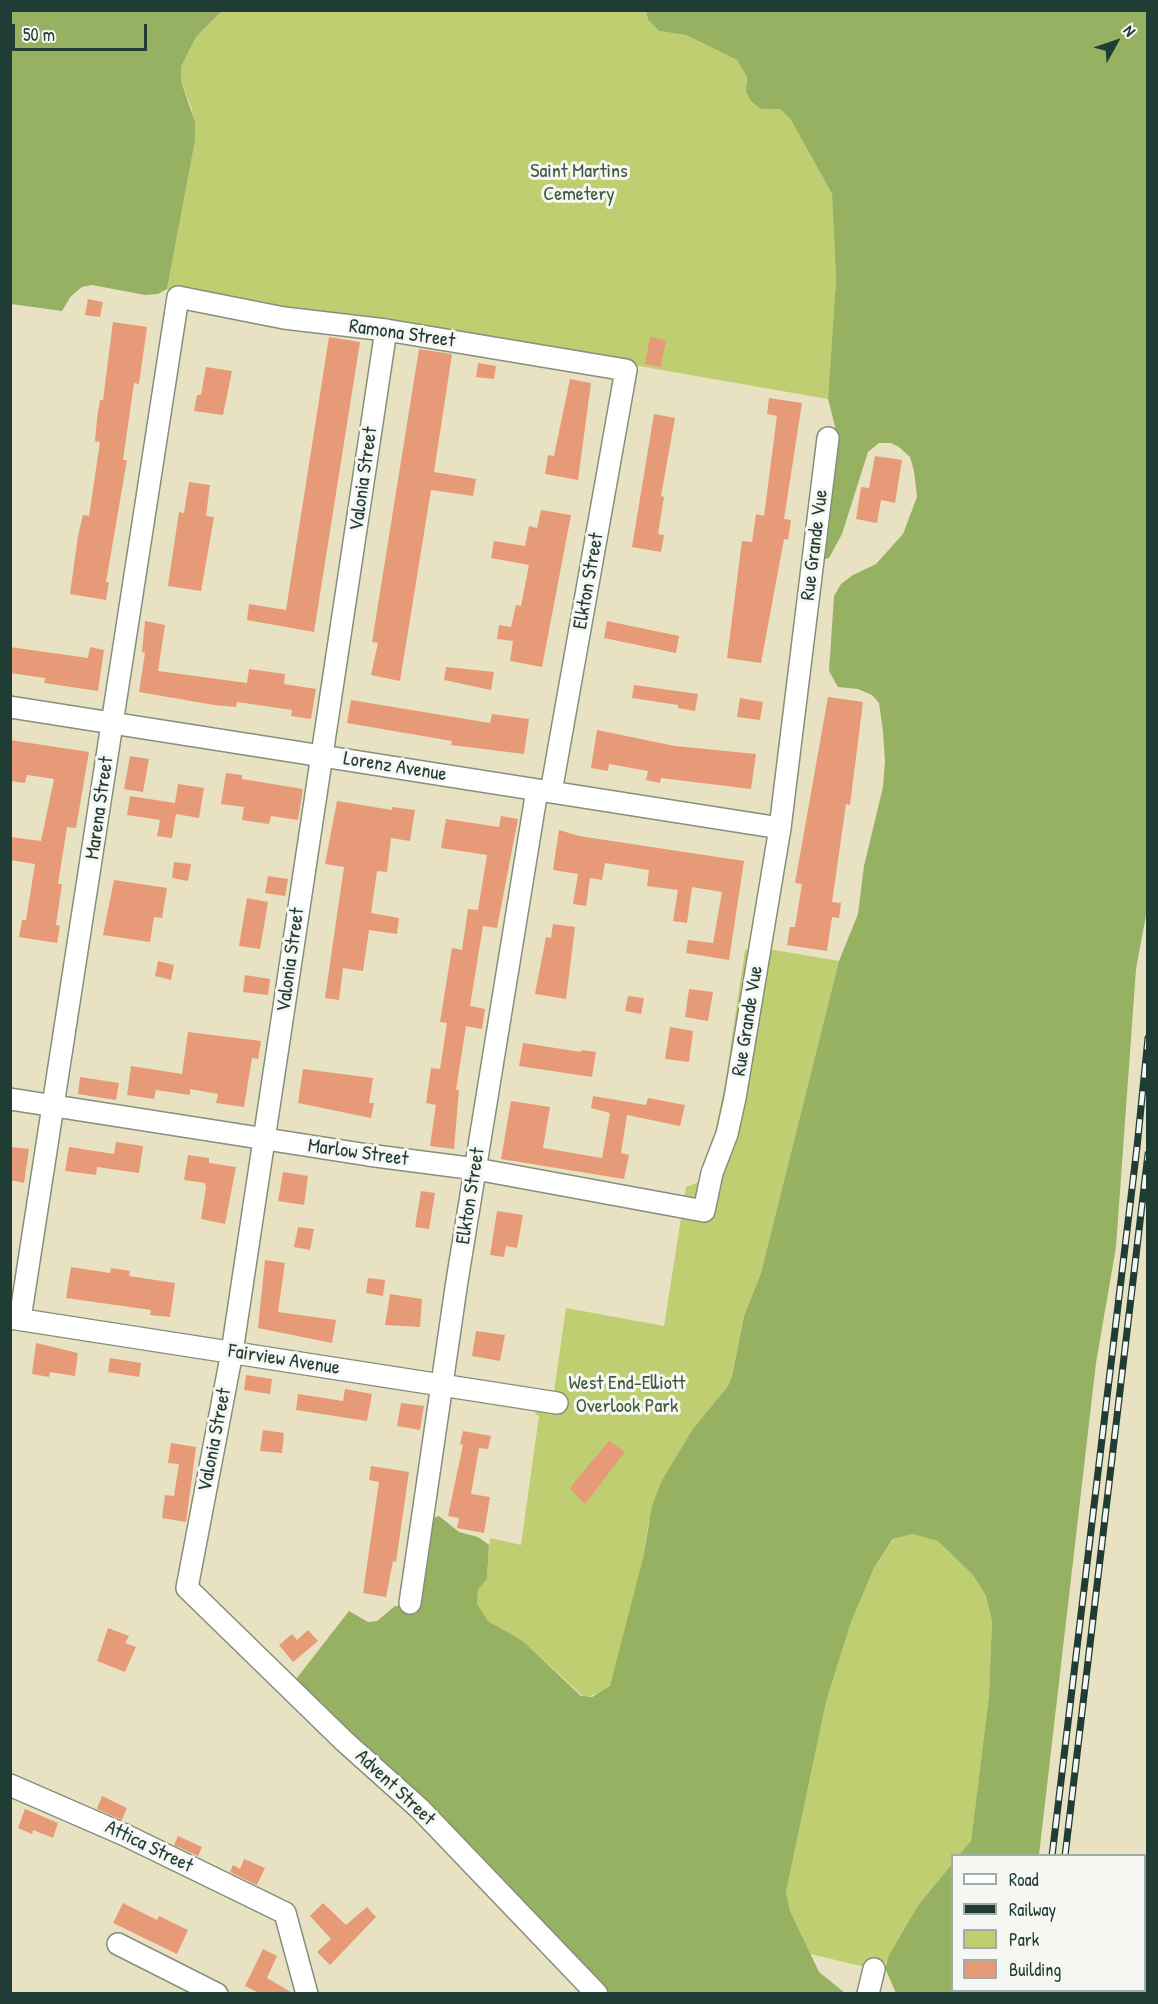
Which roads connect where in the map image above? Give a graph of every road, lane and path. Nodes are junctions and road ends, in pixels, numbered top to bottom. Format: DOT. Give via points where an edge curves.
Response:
graph roads {
  1 [pos="178,297"];
  2 [pos="386,330"];
  3 [pos="626,370"];
  4 [pos="828,438"];
  5 [pos="10,707"];
  6 [pos="112,724"];
  7 [pos="323,756"];
  8 [pos="544,791"];
  9 [pos="780,828"];
  10 [pos="10,1100"];
  11 [pos="54,1106"];
  12 [pos="265,1140"];
  13 [pos="476,1169"];
  14 [pos="704,1211"];
  15 [pos="15,1318"];
  16 [pos="232,1352"];
  17 [pos="442,1386"];
  18 [pos="557,1403"];
  19 [pos="187,1588"];
  20 [pos="410,1603"];
  21 [pos="10,1785"];
  22 [pos="118,1944"];
  23 [pos="874,1969"];
  24 [pos="217,1994"];
  25 [pos="307,1994"];
  26 [pos="597,1994"];
  27 [pos="868,1994"];
  1 -- 2 [label="street, Ramona Street" via="284,318"];
  1 -- 6 [label="street, Marena Street"];
  2 -- 3 [label="street, Ramona Street"];
  2 -- 7 [label="street, Valonia Street"];
  3 -- 8 [label="street, Elkton Street"];
  4 -- 9 [label="street, Rue Grande Vue"];
  5 -- 6 [label="street, Lorenz Avenue"];
  6 -- 7 [label="street, Lorenz Avenue"];
  6 -- 11 [label="street, Marena Street"];
  7 -- 8 [label="street, Lorenz Avenue"];
  7 -- 12 [label="street, Valonia Street"];
  8 -- 9 [label="street, Lorenz Avenue"];
  8 -- 13 [label="street, Elkton Street"];
  9 -- 14 [label="street, Rue Grande Vue" via="735,1098"];
  10 -- 11 [label="street, Marlow Street"];
  11 -- 12 [label="street, Marlow Street"];
  11 -- 15 [label="street, Marena Street"];
  12 -- 13 [label="street, Marlow Street"];
  12 -- 16 [label="street, Valonia Street"];
  13 -- 14 [label="street, Marlow Street"];
  13 -- 17 [label="street, Elkton Street"];
  15 -- 16 [label="street, Fairview Avenue"];
  16 -- 17 [label="street, Fairview Avenue"];
  16 -- 19 [label="street, Valonia Street"];
  17 -- 18 [label="street, Fairview Avenue"];
  17 -- 20 [label="street, Elkton Street"];
  19 -- 26 [label="street, Advent Street" via="420,1809"];
  21 -- 25 [label="street, Attica Street" via="125,1835 285,1913"];
  22 -- 24 [label="street"];
  23 -- 27 [label="street"];
}
